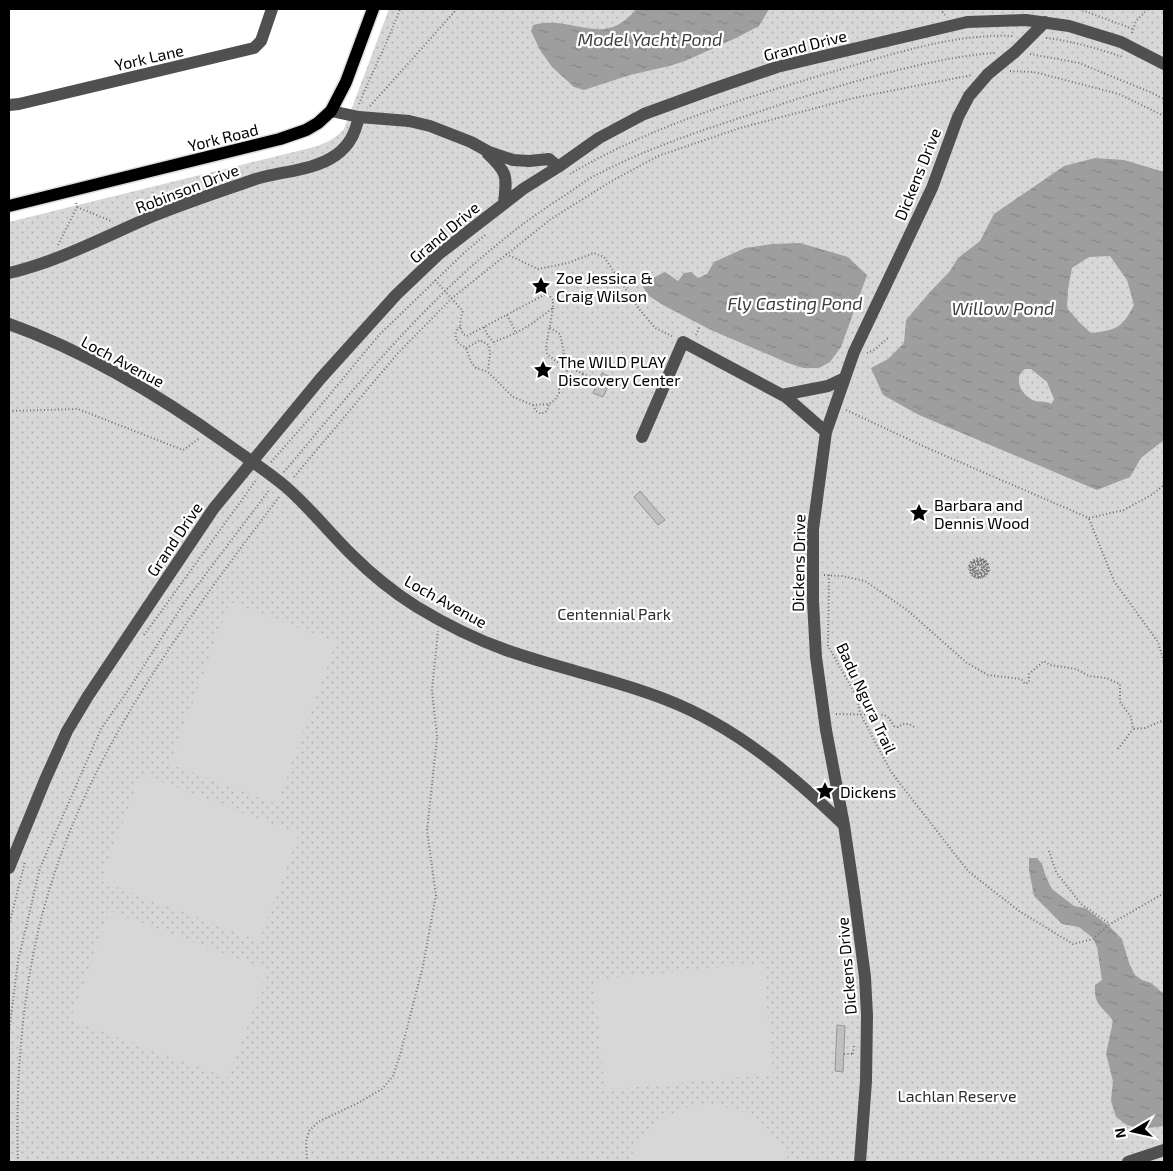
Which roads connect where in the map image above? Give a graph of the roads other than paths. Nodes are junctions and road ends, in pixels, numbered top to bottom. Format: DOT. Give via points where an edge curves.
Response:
graph roads {
  1 [pos="272,9"];
  2 [pos="374,9"];
  3 [pos="1045,22"];
  4 [pos="1164,64"];
  5 [pos="9,104"];
  6 [pos="331,111"];
  7 [pos="359,117"];
  8 [pos="471,142"];
  9 [pos="562,172"];
  10 [pos="504,203"];
  11 [pos="9,206"];
  12 [pos="9,273"];
  13 [pos="9,324"];
  14 [pos="845,378"];
  15 [pos="782,395"];
  16 [pos="826,432"];
  17 [pos="642,437"];
  18 [pos="252,462"];
  19 [pos="844,825"];
  20 [pos="9,868"];
  21 [pos="1164,1150"];
  22 [pos="860,1162"];
  23 [pos="1128,1162"];
  1 -- 5 [label="street, York Lane" via="261,41 254,48"];
  2 -- 6 [label="main road, York Road" via="346,82"];
  3 -- 4 [label="street, Grand Drive" via="1095,33"];
  3 -- 9 [label="street, Grand Drive" via="967,22 777,67 644,114 599,138"];
  3 -- 14 [label="street, Dickens Drive" via="988,74 969,96 932,188"];
  6 -- 7 [label="street"];
  6 -- 11 [label="main road, York Road" via="306,130 280,139"];
  7 -- 8 [label="street" via="409,121"];
  7 -- 12 [label="street, Robinson Drive" via="355,134 336,156 313,166 252,180 154,216 78,250"];
  8 -- 9 [label="street" via="513,160 549,159"];
  8 -- 10 [label="street" via="504,170"];
  9 -- 10 [label="street, Grand Drive"];
  10 -- 18 [label="street, Grand Drive" via="439,254 396,295 321,378"];
  13 -- 18 [label="street, Loch Avenue" via="108,369 183,412"];
  14 -- 15 [label="street" via="828,386"];
  14 -- 16 [label="street, Dickens Drive"];
  15 -- 16 [label="street"];
  15 -- 17 [label="street" via="683,342"];
  16 -- 19 [label="street, Dickens Drive" via="814,510 815,634 823,714"];
  18 -- 19 [label="street, Loch Avenue" via="282,484 374,576 439,619 506,650 627,685 706,718 769,759"];
  18 -- 20 [label="street, Grand Drive" via="214,508 67,731"];
  19 -- 22 [label="street, Dickens Drive" via="868,1015"];
  21 -- 23 [label="street"];
}
